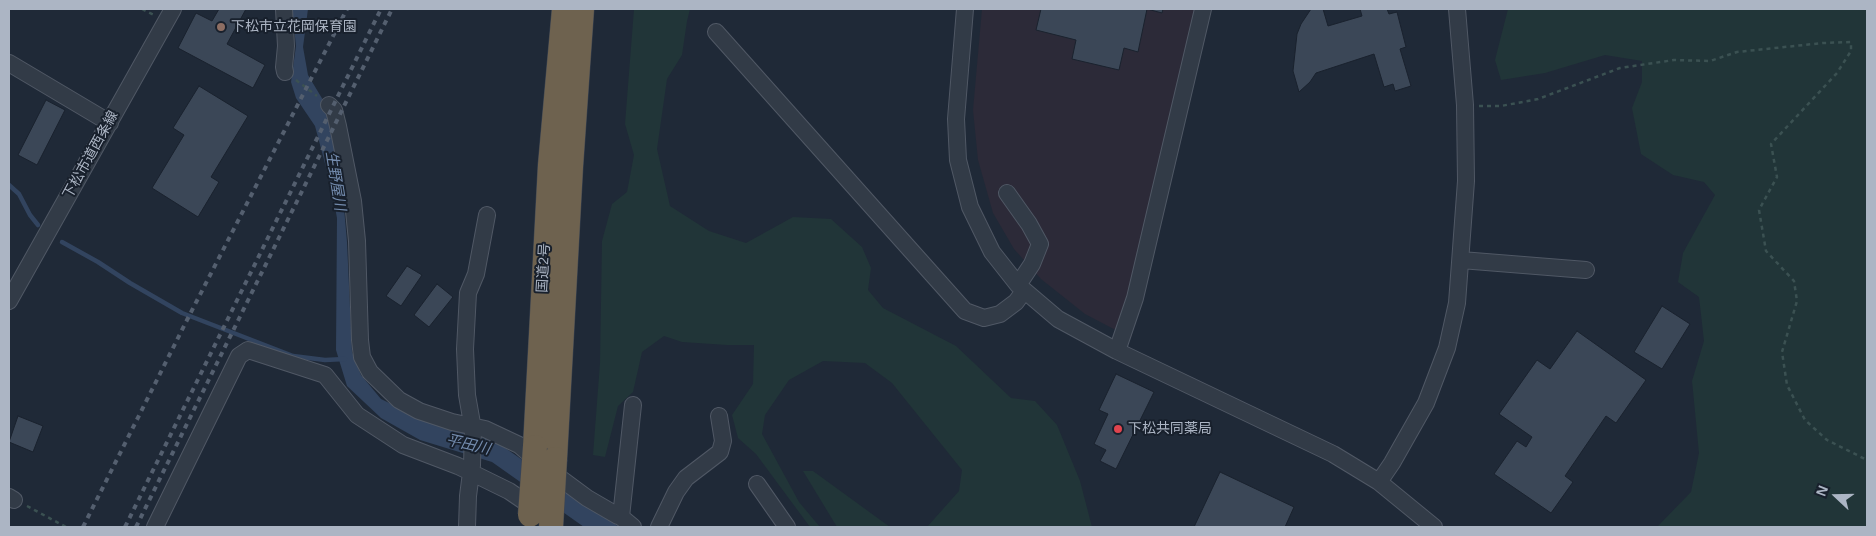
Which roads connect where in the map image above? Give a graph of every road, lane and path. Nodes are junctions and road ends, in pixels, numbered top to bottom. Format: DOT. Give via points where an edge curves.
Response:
graph roads {
  1 [pos="173,9"];
  2 [pos="284,9"];
  3 [pos="564,9"];
  4 [pos="582,9"];
  5 [pos="965,9"];
  6 [pos="1203,9"];
  7 [pos="1457,9"];
  8 [pos="716,32"];
  9 [pos="9,64"];
  10 [pos="286,72"];
  11 [pos="329,105"];
  12 [pos="1465,105"];
  13 [pos="110,123"];
  14 [pos="1007,193"];
  15 [pos="487,215"];
  16 [pos="1461,260"];
  17 [pos="1586,270"];
  18 [pos="1021,288"];
  19 [pos="9,301"];
  20 [pos="1117,351"];
  21 [pos="634,406"];
  22 [pos="719,416"];
  23 [pos="473,427"];
  24 [pos="1867,460"];
  25 [pos="472,469"];
  26 [pos="1379,482"];
  27 [pos="757,484"];
  28 [pos="12,498"];
  29 [pos="530,521"];
  30 [pos="627,522"];
  31 [pos="66,527"];
  32 [pos="155,527"];
  33 [pos="467,527"];
  34 [pos="551,527"];
  35 [pos="561,527"];
  36 [pos="659,527"];
  37 [pos="787,527"];
  38 [pos="1434,527"];
  1 -- 13 [label="street, 下松市道西条線"];
  2 -- 10 [label="street"];
  3 -- 29 [label="highway, 国道2号, bridge" via="550,165"];
  4 -- 34 [label="highway, 国道2号, bridge"];
  5 -- 18 [label="street" via="956,119 958,160 970,207 992,252"];
  6 -- 20 [label="street" via="1135,298"];
  7 -- 12 [label="street"];
  8 -- 18 [label="street" via="965,310 984,318 1000,314 1016,302"];
  9 -- 13 [label="street"];
  10 -- 11 [label="path"];
  11 -- 23 [label="street" via="334,110 353,200 362,357 370,372 399,400 419,411"];
  12 -- 16 [label="street" via="1466,181"];
  12 -- 24 [label="path" via="1501,106 1538,99 1620,68 1674,60 1710,61 1737,52 1851,42 1851,51 1837,73 1770,144 1777,177 1759,210 1766,250 1794,281 1797,301 1782,352 1787,385 1805,420 1827,440"];
  13 -- 19 [label="street, 下松市道西条線"];
  14 -- 18 [label="street" via="1040,244"];
  15 -- 23 [label="street" via="476,274 468,293 467,395"];
  16 -- 17 [label="street"];
  16 -- 26 [label="street" via="1447,348 1426,403"];
  18 -- 20 [label="street" via="1058,319"];
  20 -- 26 [label="street" via="1333,454"];
  21 -- 30 [label="street"];
  22 -- 36 [label="street" via="724,441 720,452 686,478"];
  23 -- 25 [label="street"];
  23 -- 30 [label="street" via="519,444 587,498"];
  25 -- 32 [label="street" via="402,446 357,415 325,375 248,350 239,356"];
  25 -- 33 [label="street"];
  25 -- 35 [label="street"];
  26 -- 38 [label="street"];
  27 -- 37 [label="street"];
  28 -- 31 [label="path"];
}
